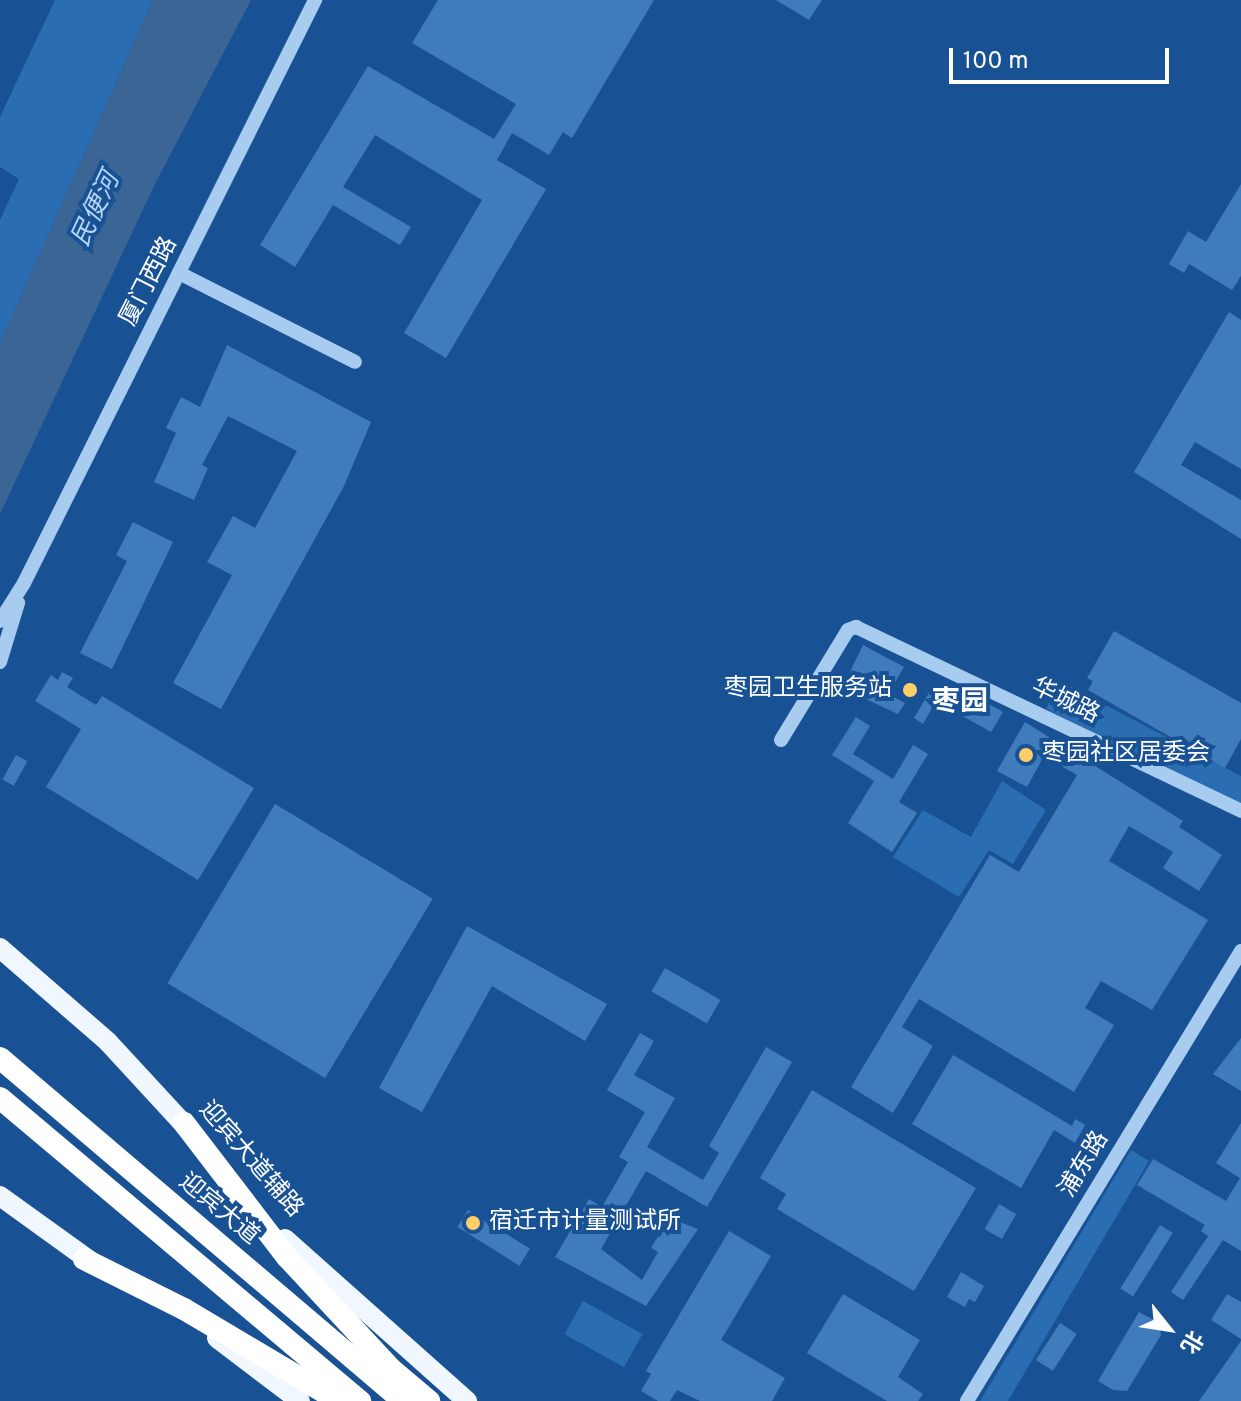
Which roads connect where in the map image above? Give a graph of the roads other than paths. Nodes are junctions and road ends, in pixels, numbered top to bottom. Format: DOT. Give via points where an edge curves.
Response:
graph roads {
  1 [pos="315,0"];
  2 [pos="179,273"];
  3 [pos="355,362"];
  4 [pos="24,583"];
  5 [pos="0,621"];
  6 [pos="0,662"];
  7 [pos="781,740"];
  8 [pos="1241,811"];
  9 [pos="0,948"];
  10 [pos="1241,951"];
  11 [pos="0,1058"];
  12 [pos="0,1098"];
  13 [pos="184,1123"];
  14 [pos="0,1196"];
  15 [pos="84,1259"];
  16 [pos="300,1401"];
  17 [pos="339,1401"];
  18 [pos="360,1401"];
  19 [pos="403,1401"];
  20 [pos="429,1401"];
  21 [pos="467,1401"];
  22 [pos="967,1401"];
  1 -- 2 [label="street, 厦门西路"];
  2 -- 3 [label="street"];
  2 -- 4 [label="street, 厦门西路"];
  4 -- 5 [label="street"];
  4 -- 6 [label="street"];
  7 -- 8 [label="street, 华城路" via="848,630 870,632"];
  9 -- 13 [label="main road, 迎宾大道辅路" via="108,1042"];
  10 -- 22 [label="street, 浦东路"];
  11 -- 19 [label="highway, 迎宾大道"];
  12 -- 18 [label="highway"];
  13 -- 20 [label="highway" via="287,1257 382,1360"];
  13 -- 21 [label="main road, 迎宾大道辅路" via="301,1256"];
  14 -- 15 [label="main road"];
  15 -- 16 [label="main road" via="193,1321"];
  15 -- 17 [label="highway" via="184,1309"];
}
